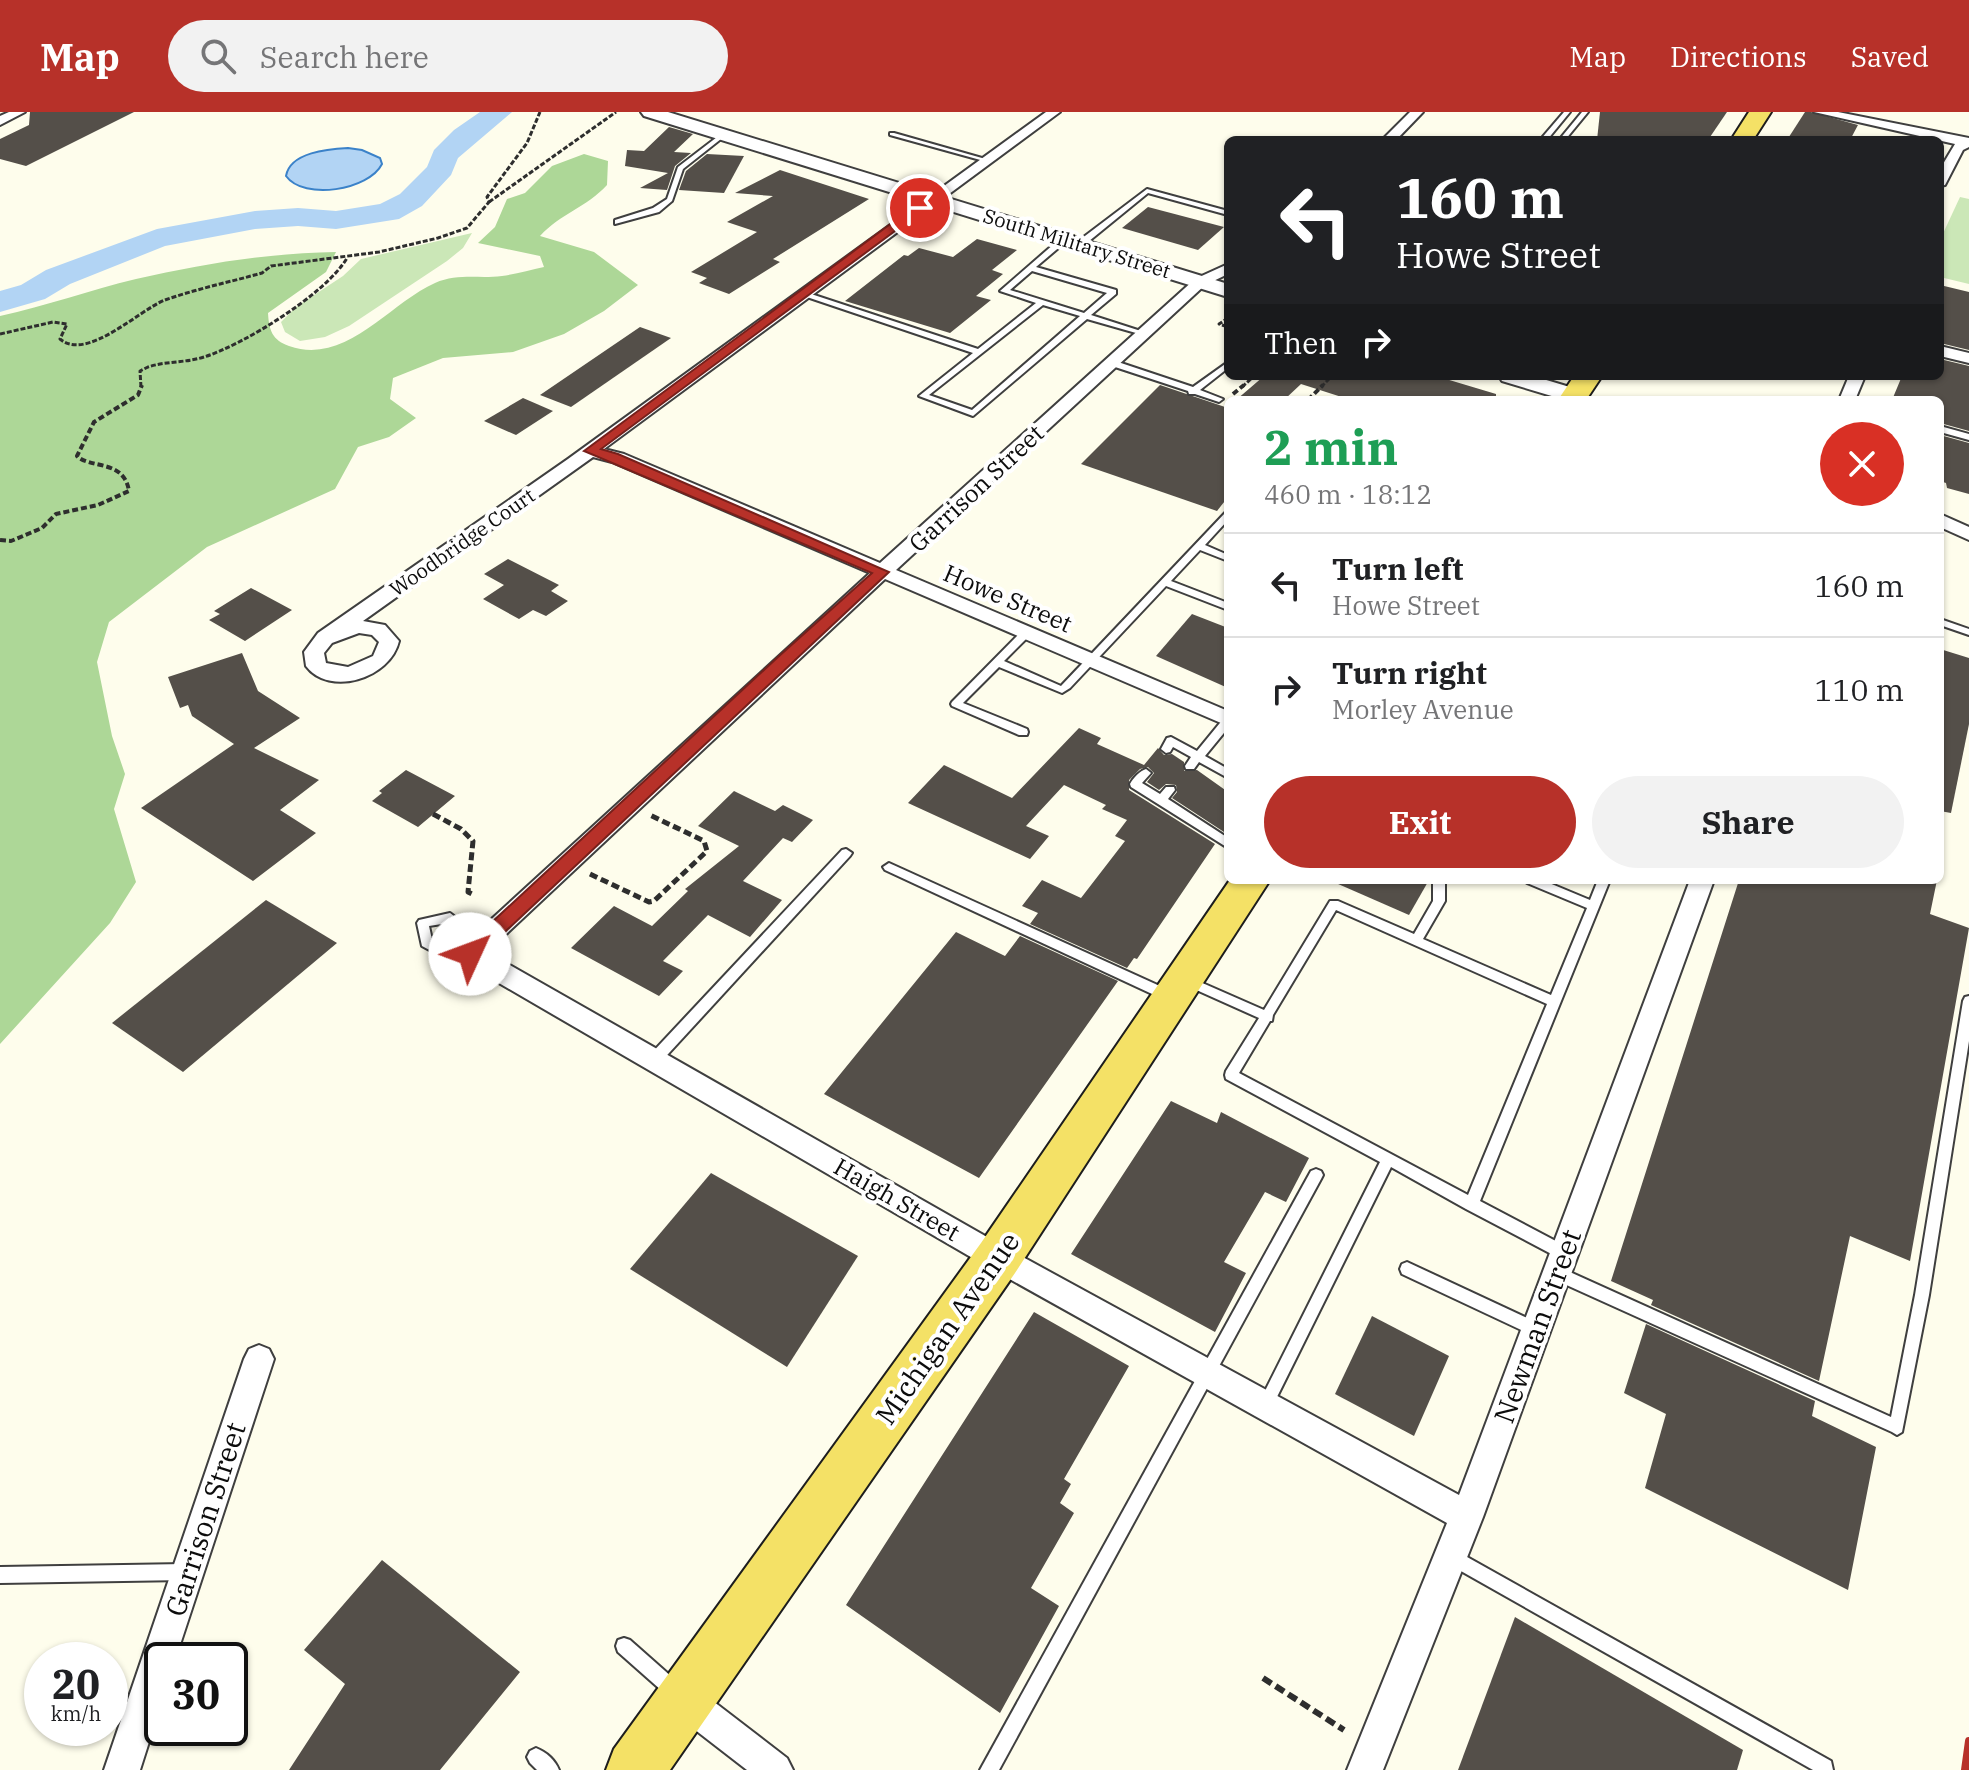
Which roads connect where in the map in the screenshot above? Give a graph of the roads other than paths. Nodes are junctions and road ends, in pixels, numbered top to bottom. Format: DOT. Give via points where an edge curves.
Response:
graph roads {
  1 [pos="19,112"];
  2 [pos="650,112"];
  3 [pos="1054,112"];
  4 [pos="1417,112"];
  5 [pos="1567,112"];
  6 [pos="1585,112"];
  7 [pos="1760,112"];
  8 [pos="1820,112"];
  9 [pos="0,121"];
  10 [pos="892,134"];
  11 [pos="723,135"];
  12 [pos="1393,136"];
  13 [pos="1546,136"];
  14 [pos="1565,136"];
  15 [pos="1745,136"];
  16 [pos="1935,136"];
  17 [pos="1944,138"];
  18 [pos="1968,143"];
  19 [pos="986,160"];
  20 [pos="1944,173"];
  21 [pos="933,198"];
  22 [pos="1224,212"];
  23 [pos="618,222"];
  24 [pos="1072,242"];
  25 [pos="1031,268"];
  26 [pos="1224,270"];
  27 [pos="1200,282"];
  28 [pos="1224,290"];
  29 [pos="802,294"];
  30 [pos="1042,302"];
  31 [pos="1085,315"];
  32 [pos="1143,333"];
  33 [pos="979,352"];
  34 [pos="1944,352"];
  35 [pos="1969,358"];
  36 [pos="1112,363"];
  37 [pos="1224,367"];
  38 [pos="1527,380"];
  39 [pos="1192,392"];
  40 [pos="1581,393"];
  41 [pos="1219,399"];
  42 [pos="1944,430"];
  43 [pos="1969,437"];
  44 [pos="590,451"];
  45 [pos="1224,519"];
  46 [pos="1944,519"];
  47 [pos="1944,520"];
  48 [pos="1969,527"];
  49 [pos="1969,534"];
  50 [pos="1198,546"];
  51 [pos="1224,556"];
  52 [pos="882,572"];
  53 [pos="1164,582"];
  54 [pos="1224,605"];
  55 [pos="1944,623"];
  56 [pos="1969,632"];
  57 [pos="334,633"];
  58 [pos="1025,634"];
  59 [pos="1088,661"];
  60 [pos="997,662"];
  61 [pos="1224,718"];
  62 [pos="1224,725"];
  63 [pos="1023,732"];
  64 [pos="1166,749"];
  65 [pos="1194,761"];
  66 [pos="1224,772"];
  67 [pos="1146,773"];
  68 [pos="1224,776"];
  69 [pos="1216,784"];
  70 [pos="1170,790"];
  71 [pos="1161,800"];
  72 [pos="1224,839"];
  73 [pos="846,853"];
  74 [pos="889,867"];
  75 [pos="1248,884"];
  76 [pos="1439,884"];
  77 [pos="1541,884"];
  78 [pos="1602,884"];
  79 [pos="1701,884"];
  80 [pos="1593,906"];
  81 [pos="1416,941"];
  82 [pos="496,971"];
  83 [pos="1178,989"];
  84 [pos="1969,1001"];
  85 [pos="1554,1002"];
  86 [pos="1268,1017"];
  87 [pos="653,1061"];
  88 [pos="1388,1160"];
  89 [pos="1316,1175"];
  90 [pos="1471,1205"];
  91 [pos="998,1258"];
  92 [pos="1560,1263"];
  93 [pos="1407,1269"];
  94 [pos="1535,1329"];
  95 [pos="259,1359"];
  96 [pos="1209,1374"];
  97 [pos="1265,1406"];
  98 [pos="1467,1517"];
  99 [pos="1451,1556"];
  100 [pos="188,1572"];
  101 [pos="0,1575"];
  102 [pos="624,1646"];
  103 [pos="684,1700"];
  104 [pos="536,1757"];
  105 [pos="122,1770"];
  106 [pos="550,1770"];
  107 [pos="635,1770"];
  108 [pos="775,1770"];
  109 [pos="989,1770"];
  110 [pos="1365,1770"];
  111 [pos="1824,1770"];
  1 -- 9 [label="street"];
  2 -- 11 [label="street, South Military Street"];
  3 -- 19 [label="street, Woodbridge Court"];
  4 -- 12 [label="street"];
  5 -- 13 [label="lane"];
  6 -- 14 [label="lane"];
  7 -- 15 [label="main road"];
  8 -- 16 [label="street"];
  10 -- 19 [label="lane"];
  11 -- 21 [label="street, South Military Street"];
  11 -- 23 [label="lane" via="680,168 670,200"];
  17 -- 18 [label="street"];
  18 -- 20 [label="street" via="1958,148"];
  19 -- 21 [label="street, Woodbridge Court"];
  21 -- 24 [label="street, South Military Street"];
  21 -- 29 [label="street, Woodbridge Court"];
  22 -- 24 [label="lane" via="1147,191"];
  24 -- 25 [label="lane"];
  24 -- 27 [label="street, South Military Street"];
  25 -- 30 [label="lane" via="1004,291"];
  25 -- 31 [label="lane" via="1113,292"];
  26 -- 27 [label="street, Garrison Street"];
  27 -- 28 [label="street, South Military Street"];
  27 -- 32 [label="street, Garrison Street"];
  29 -- 33 [label="lane"];
  29 -- 44 [label="street, Woodbridge Court"];
  30 -- 31 [label="lane"];
  30 -- 33 [label="lane"];
  31 -- 32 [label="lane"];
  31 -- 33 [label="lane" via="973,413 923,396"];
  32 -- 36 [label="street, Garrison Street"];
  34 -- 35 [label="street"];
  36 -- 39 [label="lane"];
  36 -- 52 [label="street, Garrison Street"];
  37 -- 39 [label="lane"];
  38 -- 40 [label="street"];
  39 -- 41 [label="lane"];
  42 -- 43 [label="lane"];
  44 -- 52 [label="street, Howe Street" via="613,456"];
  44 -- 57 [label="street, Woodbridge Court"];
  45 -- 50 [label="lane"];
  46 -- 48 [label="street"];
  47 -- 49 [label="street"];
  50 -- 51 [label="lane"];
  50 -- 53 [label="lane"];
  52 -- 58 [label="street, Howe Street"];
  52 -- 82 [label="street, Garrison Street" via="470,954"];
  53 -- 54 [label="lane"];
  53 -- 59 [label="lane"];
  55 -- 56 [label="lane"];
  58 -- 59 [label="street, Howe Street"];
  58 -- 60 [label="lane"];
  59 -- 60 [label="lane" via="1064,688"];
  59 -- 61 [label="street, Howe Street"];
  60 -- 63 [label="lane" via="956,704"];
  62 -- 65 [label="lane"];
  64 -- 65 [label="lane" via="1171,741"];
  65 -- 66 [label="lane"];
  67 -- 71 [label="lane" via="1135,784"];
  68 -- 69 [label="lane"];
  70 -- 71 [label="lane"];
  71 -- 72 [label="lane" via="1193,813"];
  73 -- 87 [label="lane"];
  74 -- 83 [label="lane"];
  75 -- 83 [label="main road, Michigan Avenue"];
  76 -- 81 [label="lane" via="1439,901"];
  77 -- 80 [label="lane"];
  78 -- 80 [label="lane"];
  79 -- 92 [label="street, Newman Street"];
  80 -- 85 [label="lane"];
  81 -- 85 [label="lane"];
  81 -- 86 [label="lane" via="1334,904"];
  82 -- 87 [label="street, Haigh Street"];
  83 -- 86 [label="lane"];
  83 -- 91 [label="main road, Michigan Avenue"];
  84 -- 92 [label="lane" via="1897,1427"];
  85 -- 90 [label="lane"];
  86 -- 88 [label="lane" via="1231,1075"];
  87 -- 91 [label="street, Haigh Street"];
  88 -- 90 [label="lane"];
  88 -- 97 [label="lane"];
  89 -- 96 [label="lane"];
  90 -- 92 [label="lane"];
  91 -- 96 [label="street, Haigh Street"];
  91 -- 103 [label="main road, Michigan Avenue"];
  92 -- 94 [label="street, Newman Street"];
  93 -- 94 [label="lane"];
  94 -- 98 [label="street, Newman Street"];
  95 -- 100 [label="street, Garrison Street"];
  96 -- 97 [label="street, Haigh Street"];
  96 -- 109 [label="lane"];
  97 -- 98 [label="street, Haigh Street"];
  98 -- 99 [label="street, Newman Street"];
  99 -- 110 [label="street, Newman Street"];
  99 -- 111 [label="lane"];
  100 -- 101 [label="lane"];
  100 -- 105 [label="street, Garrison Street"];
  102 -- 103 [label="lane"];
  103 -- 107 [label="main road, Michigan Avenue"];
  103 -- 108 [label="street"];
  104 -- 106 [label="lane"];
}
